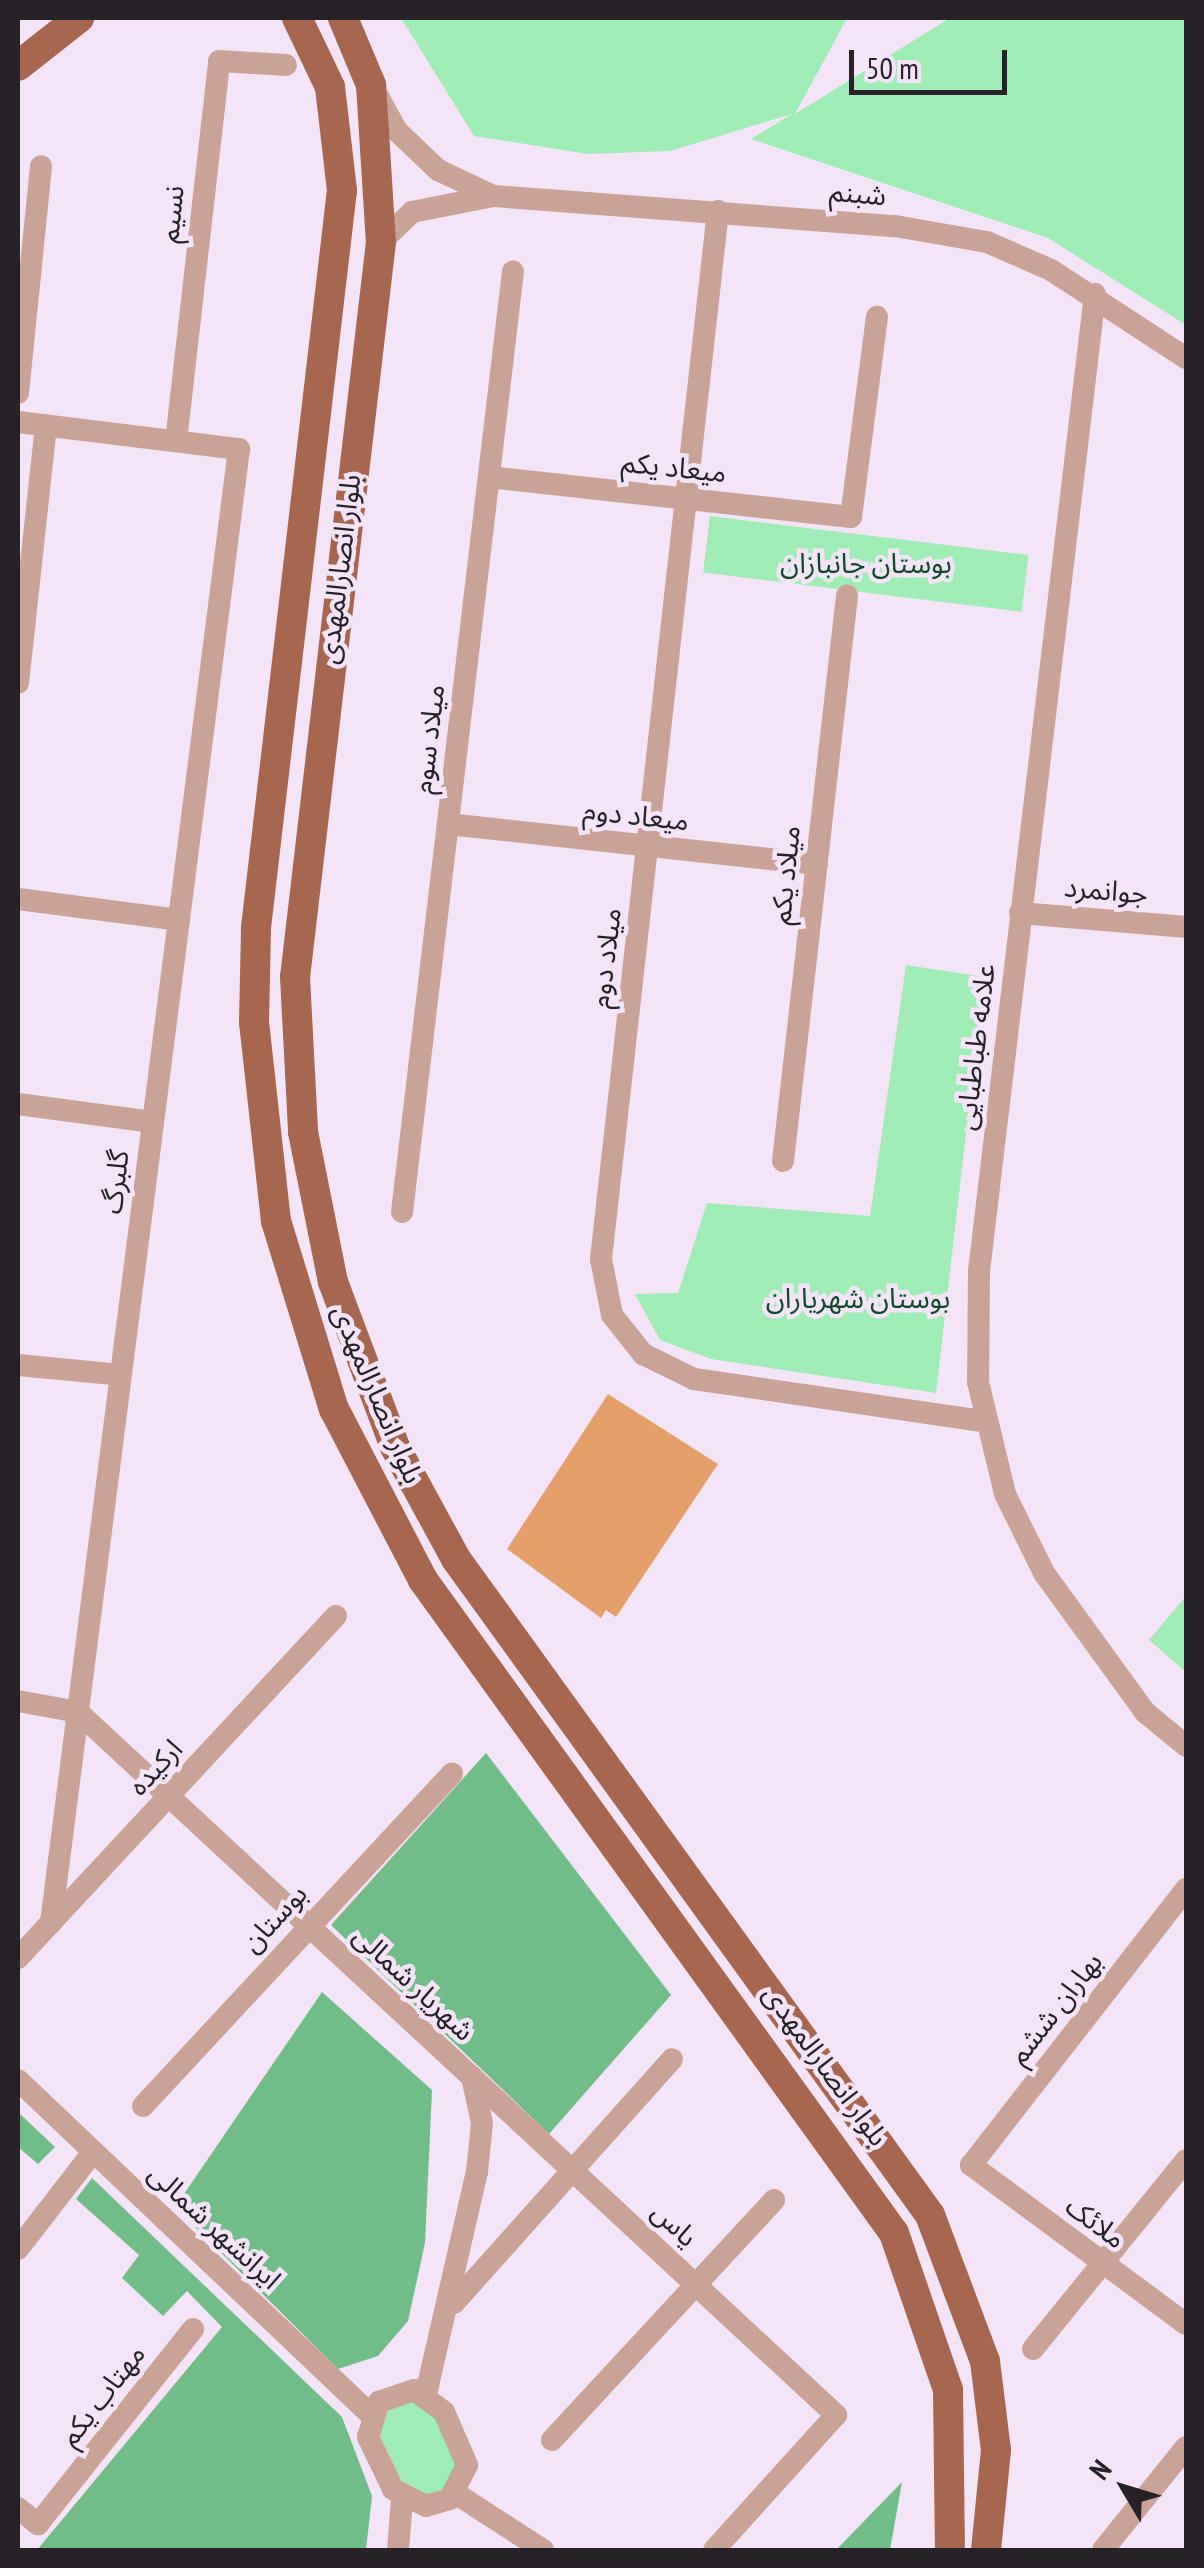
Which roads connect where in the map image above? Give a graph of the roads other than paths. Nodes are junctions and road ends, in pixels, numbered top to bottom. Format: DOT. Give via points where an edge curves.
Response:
graph roads {
  1 [pos="79,18"];
  2 [pos="343,18"];
  3 [pos="296,21"];
  4 [pos="286,65"];
  5 [pos="18,66"];
  6 [pos="371,85"];
  7 [pos="41,166"];
  8 [pos="493,196"];
  9 [pos="718,211"];
  10 [pos="381,242"];
  11 [pos="513,272"];
  12 [pos="1094,294"];
  13 [pos="877,317"];
  14 [pos="1186,358"];
  15 [pos="18,392"];
  16 [pos="18,422"];
  17 [pos="46,426"];
  18 [pos="176,441"];
  19 [pos="489,477"];
  20 [pos="688,499"];
  21 [pos="847,596"];
  22 [pos="18,683"];
  23 [pos="448,824"];
  24 [pos="648,846"];
  25 [pos="817,864"];
  26 [pos="18,899"];
  27 [pos="1020,913"];
  28 [pos="179,920"];
  29 [pos="1186,928"];
  30 [pos="18,1104"];
  31 [pos="153,1122"];
  32 [pos="783,1161"];
  33 [pos="402,1212"];
  34 [pos="18,1365"];
  35 [pos="121,1376"];
  36 [pos="982,1420"];
  37 [pos="336,1616"];
  38 [pos="18,1701"];
  39 [pos="78,1712"];
  40 [pos="1186,1746"];
  41 [pos="452,1774"];
  42 [pos="168,1796"];
  43 [pos="1186,1889"];
  44 [pos="50,1923"];
  45 [pos="308,1926"];
  46 [pos="18,1958"];
  47 [pos="672,2059"];
  48 [pos="472,2078"];
  49 [pos="18,2080"];
  50 [pos="143,2106"];
  51 [pos="93,2152"];
  52 [pos="1186,2160"];
  53 [pos="971,2164"];
  54 [pos="572,2170"];
  55 [pos="774,2200"];
  56 [pos="18,2249"];
  57 [pos="1102,2265"];
  58 [pos="696,2285"];
  59 [pos="454,2303"];
  60 [pos="1186,2324"];
  61 [pos="192,2329"];
  62 [pos="1032,2349"];
  63 [pos="426,2394"];
  64 [pos="371,2415"];
  65 [pos="552,2440"];
  66 [pos="1186,2447"];
  67 [pos="455,2493"];
  68 [pos="402,2499"];
  69 [pos="18,2508"];
  70 [pos="398,2550"];
  71 [pos="543,2550"];
  72 [pos="714,2550"];
  73 [pos="950,2550"];
  74 [pos="986,2550"];
  75 [pos="1103,2550"];
  1 -- 5 [label="main road"];
  2 -- 6 [label="main road, بلوار انصارالمهدی"];
  3 -- 73 [label="main road, بلوار انصارالمهدی" via="330,87 342,190 256,928 254,1022 276,1222 334,1409 422,1580 894,2233 948,2390"];
  4 -- 18 [label="street, نسیم" via="219,61"];
  6 -- 8 [label="street" via="398,131 438,170"];
  6 -- 10 [label="main road, بلوار انصارالمهدی"];
  7 -- 15 [label="street"];
  8 -- 9 [label="street, شبنم"];
  8 -- 10 [label="street" via="412,212"];
  9 -- 12 [label="street, شبنم" via="987,242"];
  9 -- 20 [label="street, میلاد دوم"];
  10 -- 74 [label="main road, بلوار انصارالمهدی" via="295,977 304,1132 333,1282 395,1447 456,1559 930,2215 985,2361 996,2450"];
  11 -- 19 [label="street, میلاد سوم"];
  12 -- 14 [label="street, شبنم"];
  12 -- 27 [label="street, علامه طباطبایی"];
  13 -- 20 [label="street, میعاد یکم" via="852,517"];
  16 -- 17 [label="street"];
  17 -- 18 [label="street"];
  17 -- 22 [label="street"];
  18 -- 28 [label="street, گلبرگ" via="239,449"];
  19 -- 20 [label="street, میعاد یکم"];
  19 -- 23 [label="street, میلاد سوم"];
  20 -- 24 [label="street, میلاد دوم"];
  21 -- 25 [label="street, میلاد یکم"];
  23 -- 24 [label="street, میعاد دوم"];
  23 -- 33 [label="street, میلاد سوم"];
  24 -- 25 [label="street, میعاد دوم"];
  24 -- 36 [label="street, میلاد دوم" via="600,1260 612,1315 643,1354 694,1379"];
  25 -- 32 [label="street, میلاد یکم"];
  26 -- 28 [label="street"];
  27 -- 29 [label="street, جوانمرد"];
  27 -- 36 [label="street, علامه طباطبایی" via="979,1271"];
  28 -- 31 [label="street, گلبرگ"];
  30 -- 31 [label="street"];
  31 -- 35 [label="street, گلبرگ"];
  34 -- 35 [label="street"];
  35 -- 39 [label="street, گلبرگ"];
  36 -- 40 [label="street, علامه طباطبایی" via="1044,1574 1145,1712"];
  37 -- 42 [label="street, ارکیده"];
  38 -- 39 [label="street"];
  39 -- 42 [label="street, شهریار شمالی"];
  39 -- 44 [label="street, گلبرگ"];
  41 -- 45 [label="street, بوستان"];
  42 -- 44 [label="street, ارکیده"];
  42 -- 45 [label="street, شهریار شمالی"];
  43 -- 53 [label="street, بهاران ششم"];
  44 -- 46 [label="street, ارکیده"];
  45 -- 48 [label="street, شهریار شمالی"];
  45 -- 50 [label="street, بوستان"];
  47 -- 54 [label="street"];
  48 -- 54 [label="street, یاس"];
  48 -- 59 [label="street, شهریار شمالی" via="482,2124"];
  49 -- 51 [label="street, ایرانشهر شمالی"];
  51 -- 56 [label="street"];
  51 -- 64 [label="street, ایرانشهر شمالی"];
  52 -- 57 [label="street"];
  53 -- 57 [label="street, ملائک"];
  54 -- 58 [label="street, یاس"];
  54 -- 59 [label="street"];
  55 -- 58 [label="street"];
  57 -- 60 [label="street, ملائک"];
  57 -- 62 [label="street"];
  58 -- 65 [label="street"];
  58 -- 72 [label="street, یاس" via="836,2415"];
  59 -- 63 [label="street, شهریار شمالی"];
  61 -- 69 [label="street, مهتاب یکم" via="38,2524"];
  63 -- 64 [label="street" via="389,2394"];
  63 -- 67 [label="street" via="465,2452"];
  64 -- 68 [label="street" via="372,2449"];
  66 -- 75 [label="street"];
  67 -- 68 [label="street" via="426,2506"];
  67 -- 71 [label="street"];
  68 -- 70 [label="street"];
}
